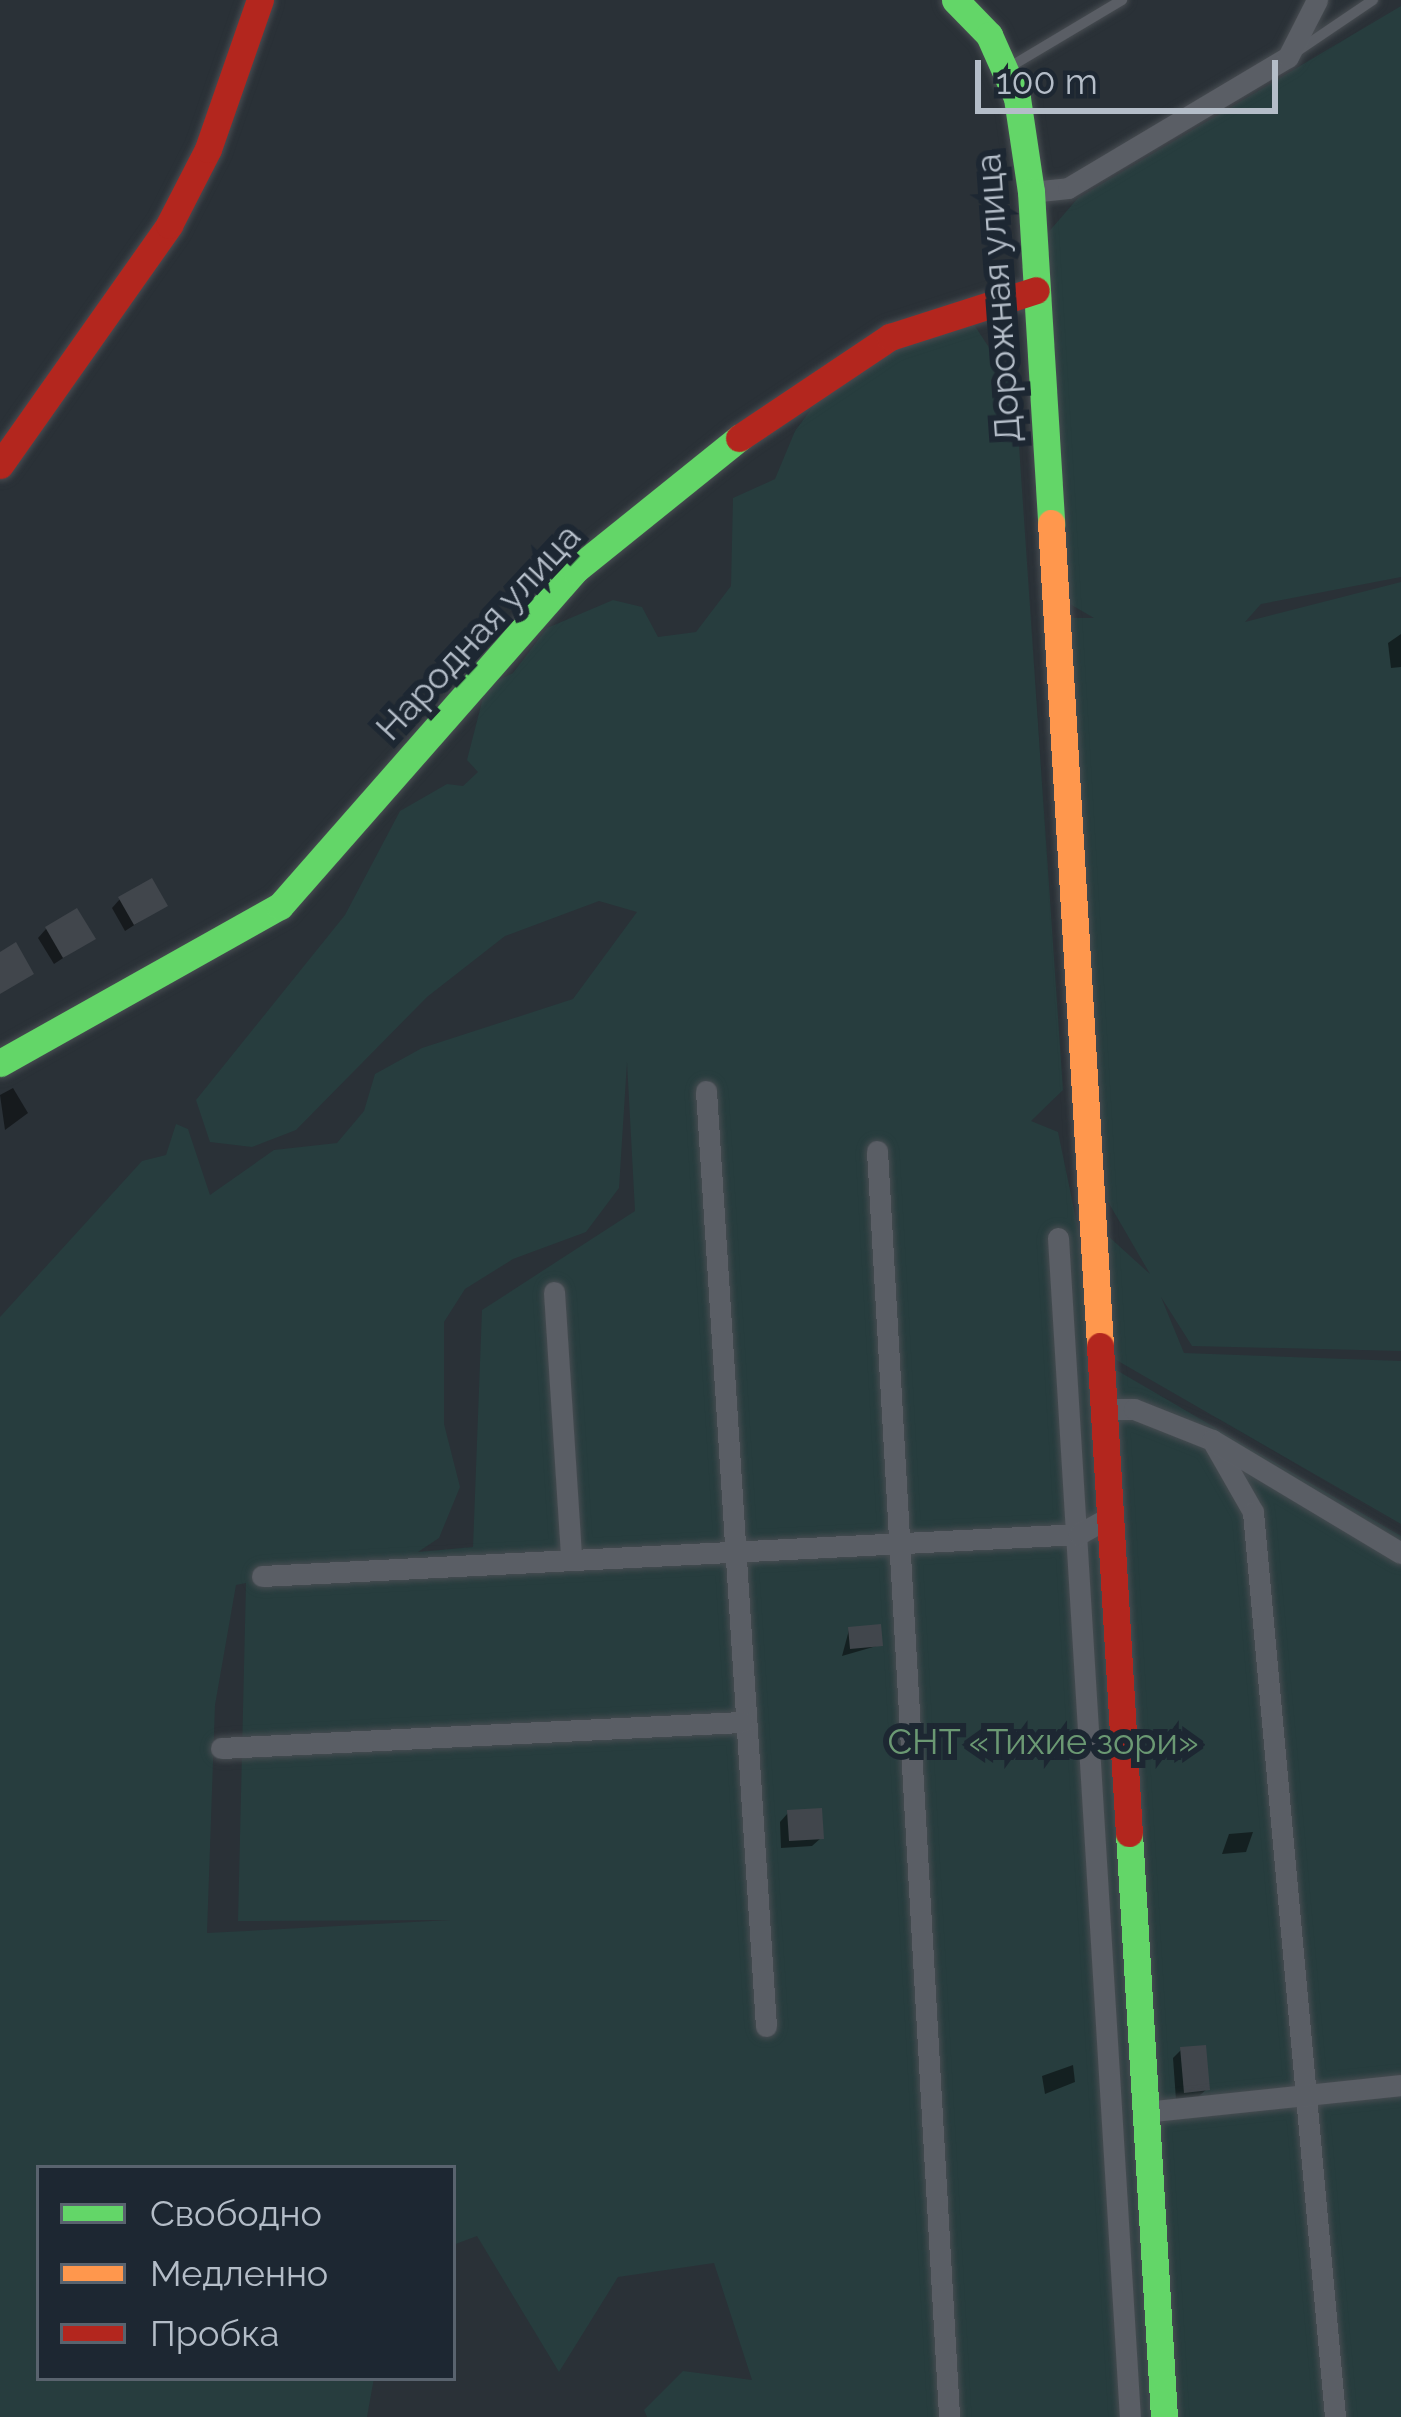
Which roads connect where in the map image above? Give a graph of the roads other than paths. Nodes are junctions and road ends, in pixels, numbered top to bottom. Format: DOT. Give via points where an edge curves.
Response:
graph roads {
  1 [pos="260,0"];
  2 [pos="955,0"];
  3 [pos="1121,0"];
  4 [pos="1317,0"];
  5 [pos="1373,0"];
  6 [pos="1107,3"];
  7 [pos="1288,57"];
  8 [pos="1005,70"];
  9 [pos="1031,192"];
  10 [pos="1036,290"];
  11 [pos="0,465"];
  12 [pos="0,1063"];
  13 [pos="706,1091"];
  14 [pos="877,1151"];
  15 [pos="1058,1238"];
  16 [pos="554,1292"];
  17 [pos="1105,1408"];
  18 [pos="1211,1440"];
  19 [pos="1109,1517"];
  20 [pos="1079,1534"];
  21 [pos="900,1540"];
  22 [pos="736,1549"];
  23 [pos="1401,1553"];
  24 [pos="571,1558"];
  25 [pos="262,1576"];
  26 [pos="742,1722"];
  27 [pos="221,1748"];
  28 [pos="766,2026"];
  29 [pos="1401,2085"];
  30 [pos="1311,2095"];
  31 [pos="1144,2112"];
  32 [pos="949,2417"];
  33 [pos="1130,2417"];
  34 [pos="1165,2417"];
  35 [pos="1335,2417"];
  1 -- 11 [label="street" via="208,149 169,225"];
  2 -- 8 [label="street, Дорожная улица" via="989,35"];
  3 -- 6 [label="lane"];
  4 -- 7 [label="street"];
  5 -- 7 [label="lane"];
  6 -- 8 [label="lane"];
  7 -- 9 [label="street" via="1068,188"];
  8 -- 9 [label="street, Дорожная улица"];
  9 -- 10 [label="street, Дорожная улица"];
  10 -- 12 [label="street, Народная улица" via="890,337 721,450 575,570 280,907"];
  10 -- 17 [label="street, Дорожная улица"];
  13 -- 22 [label="street"];
  14 -- 21 [label="street"];
  15 -- 20 [label="street"];
  16 -- 24 [label="street"];
  17 -- 18 [label="street" via="1134,1409"];
  17 -- 19 [label="street, Дорожная улица"];
  18 -- 23 [label="street"];
  18 -- 30 [label="street" via="1252,1512"];
  19 -- 20 [label="street"];
  19 -- 31 [label="street, Дорожная улица"];
  20 -- 21 [label="street"];
  20 -- 33 [label="street"];
  21 -- 22 [label="street"];
  21 -- 32 [label="street"];
  22 -- 24 [label="street"];
  22 -- 26 [label="street"];
  24 -- 25 [label="street"];
  26 -- 27 [label="street"];
  26 -- 28 [label="street"];
  29 -- 30 [label="street"];
  30 -- 31 [label="street"];
  30 -- 35 [label="street"];
  31 -- 34 [label="street, Дорожная улица"];
}
